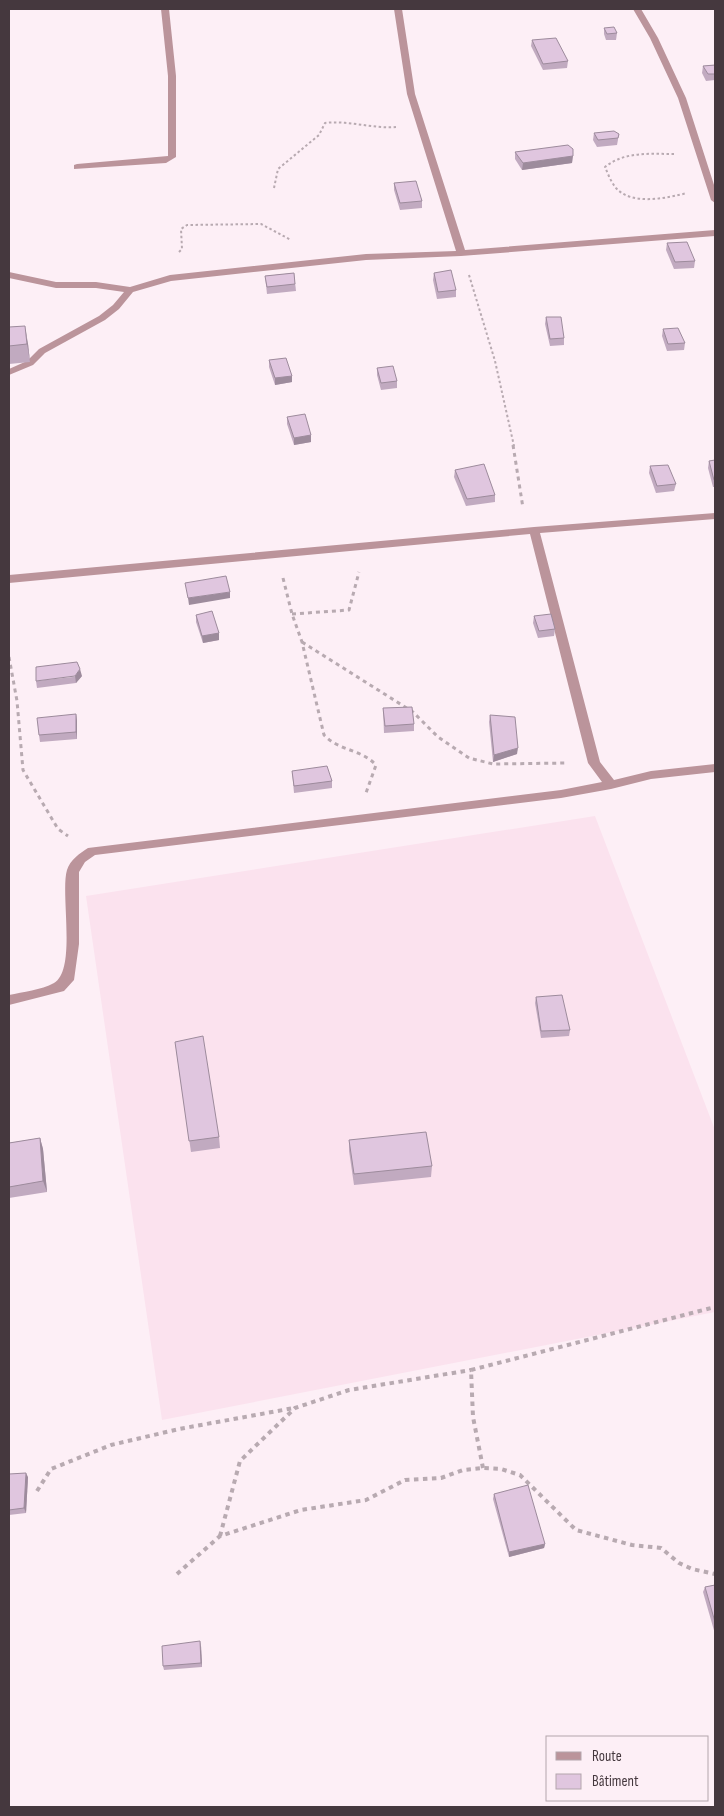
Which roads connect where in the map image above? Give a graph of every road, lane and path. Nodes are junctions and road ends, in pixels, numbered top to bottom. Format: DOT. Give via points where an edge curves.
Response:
graph roads {
  1 [pos="164,9"];
  2 [pos="398,9"];
  3 [pos="637,9"];
  4 [pos="421,125"];
  5 [pos="698,153"];
  6 [pos="77,167"];
  7 [pos="712,187"];
  8 [pos="274,188"];
  9 [pos="715,200"];
  10 [pos="715,233"];
  11 [pos="296,243"];
  12 [pos="461,253"];
  13 [pos="9,275"];
  14 [pos="170,278"];
  15 [pos="130,290"];
  16 [pos="9,372"];
  17 [pos="715,516"];
  18 [pos="534,530"];
  19 [pos="367,545"];
  20 [pos="276,554"];
  21 [pos="9,579"];
  22 [pos="292,614"];
  23 [pos="302,642"];
  24 [pos="9,657"];
  25 [pos="594,763"];
  26 [pos="715,768"];
  27 [pos="611,785"];
  28 [pos="356,819"];
  29 [pos="92,850"];
  30 [pos="9,1000"];
  31 [pos="715,1307"];
  32 [pos="471,1370"];
  33 [pos="295,1408"];
  34 [pos="483,1468"];
  35 [pos="37,1491"];
  36 [pos="220,1536"];
  37 [pos="177,1574"];
  38 [pos="715,1574"];
  1 -- 6 [label="street" via="172,76 172,157"];
  2 -- 4 [label="street" via="411,94"];
  3 -- 5 [label="street" via="682,98"];
  4 -- 8 [label="path" via="381,128 342,121 326,123 319,135 278,168"];
  4 -- 12 [label="street"];
  5 -- 7 [label="street"];
  5 -- 7 [label="path" via="623,156 611,160 605,167 616,189 643,199 678,196"];
  7 -- 9 [label="street"];
  10 -- 12 [label="street"];
  11 -- 14 [label="path" via="261,224 186,225 181,229 182,249 165,266"];
  12 -- 14 [label="street" via="366,258"];
  12 -- 18 [label="path" via="484,318 505,403 523,512"];
  13 -- 15 [label="street" via="56,285 96,285"];
  14 -- 15 [label="street"];
  15 -- 16 [label="street" via="102,318 42,351 30,363"];
  17 -- 18 [label="street"];
  18 -- 19 [label="street"];
  18 -- 25 [label="street"];
  19 -- 20 [label="street"];
  19 -- 22 [label="path" via="349,610"];
  20 -- 21 [label="street"];
  20 -- 22 [label="path"];
  22 -- 23 [label="path"];
  23 -- 25 [label="path" via="413,712 438,737 470,758 493,764"];
  23 -- 28 [label="path" via="324,735 333,744 361,752 376,765"];
  24 -- 29 [label="path" via="17,701 23,770 58,829"];
  25 -- 27 [label="street"];
  26 -- 27 [label="street" via="651,775"];
  27 -- 28 [label="street"];
  28 -- 29 [label="street"];
  29 -- 30 [label="street" via="73,872 73,944 69,976 59,986"];
  31 -- 32 [label="path"];
  32 -- 33 [label="path" via="349,1390"];
  32 -- 34 [label="path" via="473,1417"];
  33 -- 35 [label="path" via="111,1445 51,1470"];
  33 -- 36 [label="path" via="240,1461"];
  34 -- 36 [label="path" via="462,1470 441,1478 405,1480 366,1500 300,1510"];
  34 -- 38 [label="path" via="520,1475 576,1530 632,1545 661,1548 679,1563"];
  36 -- 37 [label="path"];
}
